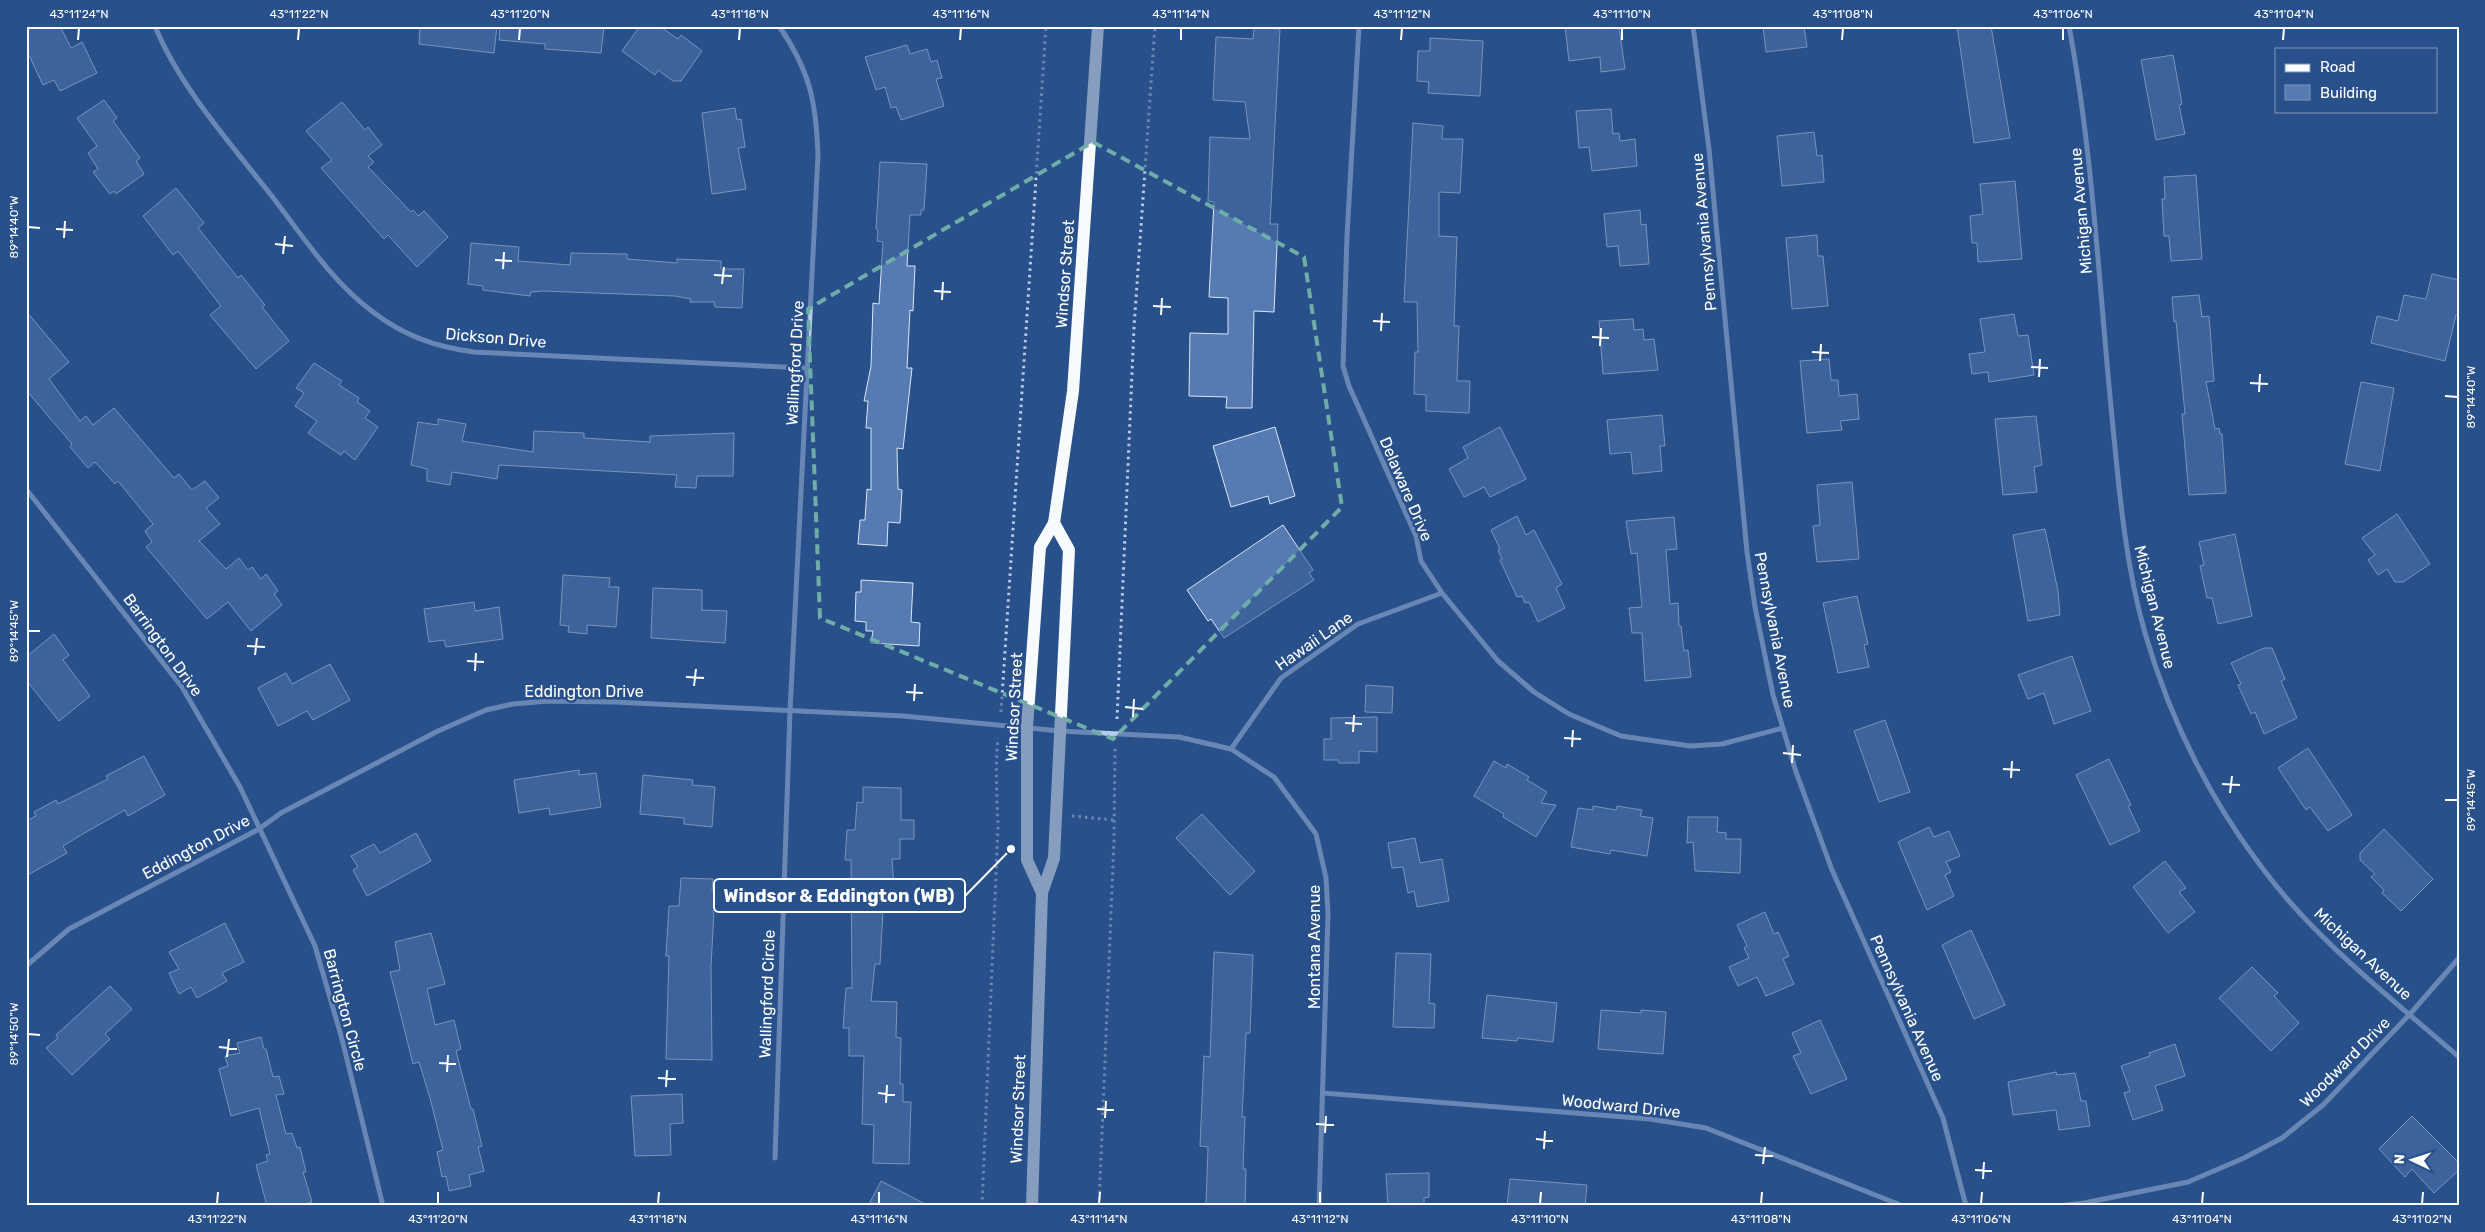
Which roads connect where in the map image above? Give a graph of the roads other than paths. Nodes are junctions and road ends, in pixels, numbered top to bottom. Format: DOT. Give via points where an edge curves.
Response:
graph roads {
  1 [pos="155,26"];
  2 [pos="779,26"];
  3 [pos="1098,26"];
  4 [pos="1359,26"];
  5 [pos="1693,26"];
  6 [pos="2069,26"];
  7 [pos="806,368"];
  8 [pos="26,489"];
  9 [pos="1054,523"];
  10 [pos="1442,592"];
  11 [pos="790,711"];
  12 [pos="1027,727"];
  13 [pos="1783,728"];
  14 [pos="1060,731"];
  15 [pos="1231,750"];
  16 [pos="259,829"];
  17 [pos="1042,893"];
  18 [pos="2459,958"];
  19 [pos="26,966"];
  20 [pos="2410,1014"];
  21 [pos="2459,1057"];
  22 [pos="1323,1092"];
  23 [pos="775,1158"];
  24 [pos="383,1206"];
  25 [pos="1032,1206"];
  26 [pos="1319,1206"];
  27 [pos="1903,1206"];
  28 [pos="1966,1206"];
  29 [pos="2058,1206"];
  1 -- 7 [label="street, Dickson Drive" via="174,66 322,262 352,296 402,330 428,343 474,352"];
  2 -- 7 [label="street, Wallingford Drive" via="795,49 808,77 816,117 818,154"];
  3 -- 9 [label="main road, Windsor Street" via="1073,391"];
  4 -- 10 [label="street, Delaware Drive" via="1343,366 1348,386 1416,536 1421,561"];
  5 -- 13 [label="street, Pennsylvania Avenue" via="1709,149 1747,552 1767,666"];
  6 -- 20 [label="street, Michigan Avenue" via="2086,130 2128,561 2145,633 2166,696 2197,766 2260,866 2306,920"];
  7 -- 11 [label="street, Wallingford Drive"];
  8 -- 16 [label="street, Barrington Drive" via="182,686 240,787"];
  9 -- 12 [label="main road, Windsor Street" via="1040,547"];
  9 -- 14 [label="main road, Windsor Street" via="1069,550"];
  10 -- 13 [label="street, Delaware Drive" via="1498,661 1534,692 1569,714 1621,736 1690,746 1722,744"];
  10 -- 15 [label="street, Hawaii Lane" via="1358,624 1281,678"];
  11 -- 12 [label="street, Eddington Drive"];
  11 -- 16 [label="street, Eddington Drive" via="614,702 512,704 486,710 438,731 281,813"];
  11 -- 23 [label="street, Wallingford Circle"];
  12 -- 14 [label="street, Eddington Drive"];
  12 -- 17 [label="main road, Windsor Street" via="1027,860"];
  13 -- 28 [label="street, Pennsylvania Avenue" via="1832,870 1943,1118"];
  14 -- 15 [label="street, Montana Avenue" via="1179,736"];
  14 -- 17 [label="main road, Windsor Street" via="1054,858"];
  15 -- 22 [label="street, Montana Avenue" via="1274,776 1316,834 1326,878 1328,914"];
  16 -- 19 [label="street, Eddington Drive" via="69,929"];
  16 -- 24 [label="street, Barrington Circle" via="315,946 342,1039"];
  17 -- 25 [label="main road, Windsor Street"];
  18 -- 20 [label="street, Woodward Drive"];
  20 -- 21 [label="street, Michigan Avenue"];
  20 -- 29 [label="street, Woodward Drive" via="2323,1105 2282,1138 2188,1182"];
  22 -- 26 [label="street, Montana Avenue"];
  22 -- 27 [label="street, Woodward Drive" via="1650,1119 1706,1128"];
}
